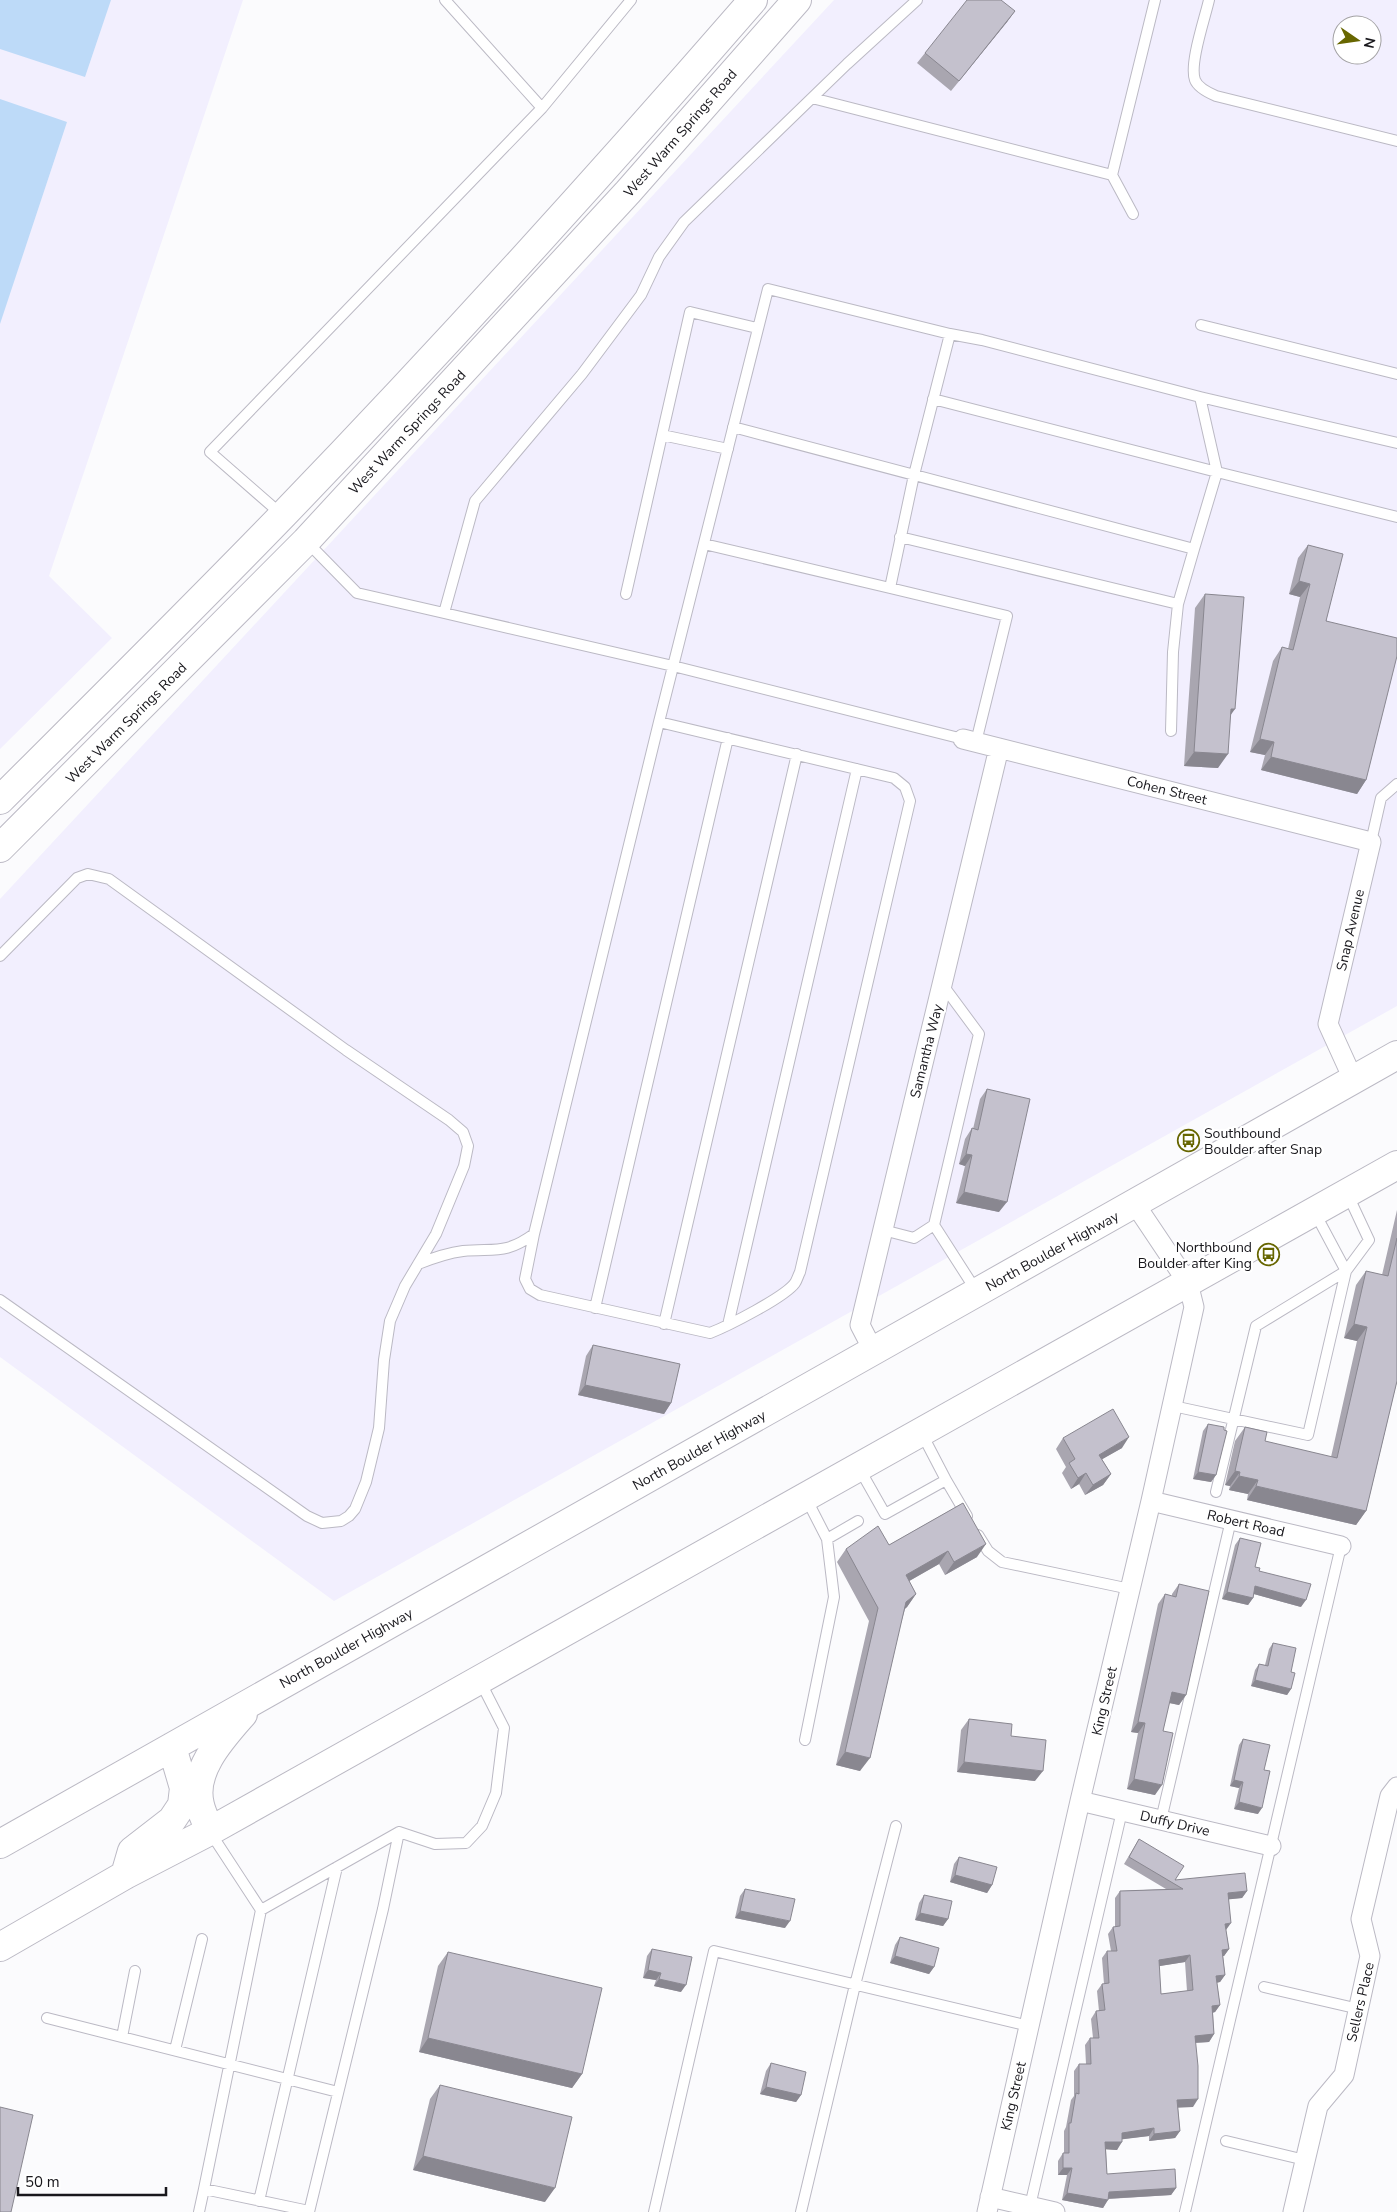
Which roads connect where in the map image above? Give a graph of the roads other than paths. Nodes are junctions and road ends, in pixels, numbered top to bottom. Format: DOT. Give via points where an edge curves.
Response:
graph roads {
  1 [pos="445,0"];
  2 [pos="631,0"];
  3 [pos="753,0"];
  4 [pos="797,0"];
  5 [pos="917,0"];
  6 [pos="1155,0"];
  7 [pos="1209,0"];
  8 [pos="812,98"];
  9 [pos="542,108"];
  10 [pos="1397,140"];
  11 [pos="1112,175"];
  12 [pos="1133,214"];
  13 [pos="1201,325"];
  14 [pos="757,328"];
  15 [pos="950,334"];
  16 [pos="1397,374"];
  17 [pos="1200,397"];
  18 [pos="933,399"];
  19 [pos="734,427"];
  20 [pos="662,435"];
  21 [pos="1397,443"];
  22 [pos="728,449"];
  23 [pos="1217,472"];
  24 [pos="914,476"];
  25 [pos="282,515"];
  26 [pos="1397,517"];
  27 [pos="900,537"];
  28 [pos="306,541"];
  29 [pos="704,544"];
  30 [pos="1194,549"];
  31 [pos="890,588"];
  32 [pos="626,594"];
  33 [pos="1178,604"];
  34 [pos="444,613"];
  35 [pos="673,666"];
  36 [pos="659,722"];
  37 [pos="1170,731"];
  38 [pos="728,738"];
  39 [pos="970,740"];
  40 [pos="999,748"];
  41 [pos="797,754"];
  42 [pos="857,769"];
  43 [pos="1397,784"];
  44 [pos="0,800"];
  45 [pos="1371,842"];
  46 [pos="0,848"];
  47 [pos="0,956"];
  48 [pos="942,984"];
  49 [pos="1397,1055"];
  50 [pos="1353,1079"];
  51 [pos="1397,1165"];
  52 [pos="1347,1193"];
  53 [pos="1135,1204"];
  54 [pos="1314,1212"];
  55 [pos="934,1225"];
  56 [pos="883,1230"];
  57 [pos="534,1234"];
  58 [pos="418,1264"];
  59 [pos="1346,1271"];
  60 [pos="1188,1283"];
  61 [pos="977,1293"];
  62 [pos="0,1300"];
  63 [pos="595,1308"];
  64 [pos="664,1324"];
  65 [pos="728,1325"];
  66 [pos="874,1352"];
  67 [pos="1173,1406"];
  68 [pos="1232,1418"];
  69 [pos="921,1432"];
  70 [pos="859,1467"];
  71 [pos="946,1480"];
  72 [pos="1216,1492"];
  73 [pos="806,1497"];
  74 [pos="1151,1501"];
  75 [pos="1231,1520"];
  76 [pos="858,1521"];
  77 [pos="828,1538"];
  78 [pos="1341,1546"];
  79 [pos="1130,1589"];
  80 [pos="480,1680"];
  81 [pos="257,1698"];
  82 [pos="805,1740"];
  83 [pos="172,1747"];
  84 [pos="1397,1787"];
  85 [pos="1080,1801"];
  86 [pos="1122,1811"];
  87 [pos="1161,1820"];
  88 [pos="896,1826"];
  89 [pos="210,1831"];
  90 [pos="399,1832"];
  91 [pos="0,1844"];
  92 [pos="1271,1846"];
  93 [pos="337,1867"];
  94 [pos="125,1875"];
  95 [pos="261,1910"];
  96 [pos="202,1939"];
  97 [pos="0,1947"];
  98 [pos="136,1971"];
  99 [pos="855,1985"];
  100 [pos="1264,1987"];
  101 [pos="1358,2009"];
  102 [pos="47,2018"];
  103 [pos="1029,2026"];
  104 [pos="122,2037"];
  105 [pos="175,2050"];
  106 [pos="230,2064"];
  107 [pos="287,2079"];
  108 [pos="338,2092"];
  109 [pos="1226,2141"];
  110 [pos="1305,2160"];
  111 [pos="204,2189"];
  112 [pos="259,2201"];
  113 [pos="989,2204"];
  114 [pos="1043,2210"];
  115 [pos="199,2212"];
  116 [pos="309,2212"];
  117 [pos="654,2212"];
  118 [pos="801,2212"];
  119 [pos="1185,2212"];
  120 [pos="1293,2212"];
  1 -- 9 [label="lane"];
  2 -- 9 [label="lane"];
  3 -- 25 [label="main road" via="492,292"];
  4 -- 28 [label="main road, West Warm Springs Road" via="622,200"];
  5 -- 8 [label="lane"];
  6 -- 11 [label="lane"];
  7 -- 10 [label="lane" via="1193,70 1195,81 1206,91"];
  8 -- 11 [label="lane"];
  8 -- 34 [label="lane" via="684,222 659,257 641,295 582,374 474,501"];
  9 -- 25 [label="lane" via="210,452"];
  11 -- 12 [label="lane"];
  13 -- 16 [label="lane"];
  14 -- 15 [label="lane" via="768,289"];
  14 -- 19 [label="lane"];
  14 -- 20 [label="lane" via="690,312"];
  15 -- 17 [label="lane"];
  15 -- 18 [label="lane"];
  17 -- 21 [label="lane"];
  17 -- 23 [label="lane"];
  18 -- 23 [label="lane"];
  18 -- 24 [label="lane"];
  19 -- 22 [label="lane"];
  19 -- 24 [label="lane"];
  20 -- 22 [label="lane"];
  20 -- 32 [label="lane"];
  22 -- 29 [label="lane"];
  23 -- 26 [label="lane"];
  23 -- 30 [label="lane"];
  24 -- 27 [label="lane"];
  24 -- 30 [label="lane"];
  25 -- 28 [label="main road"];
  25 -- 44 [label="main road"];
  27 -- 31 [label="lane"];
  27 -- 33 [label="lane"];
  28 -- 34 [label="lane" via="357,593"];
  28 -- 46 [label="main road, West Warm Springs Road"];
  29 -- 31 [label="lane"];
  29 -- 35 [label="lane"];
  30 -- 33 [label="lane"];
  31 -- 39 [label="lane" via="1007,616"];
  33 -- 37 [label="lane"];
  34 -- 35 [label="lane"];
  35 -- 36 [label="lane"];
  35 -- 39 [label="lane"];
  36 -- 38 [label="lane"];
  36 -- 57 [label="lane"];
  38 -- 41 [label="lane"];
  38 -- 63 [label="lane"];
  39 -- 40 [label="street, Cohen Street"];
  40 -- 45 [label="street, Cohen Street"];
  40 -- 48 [label="street, Samantha Way"];
  41 -- 42 [label="lane"];
  41 -- 64 [label="lane"];
  42 -- 65 [label="lane"];
  42 -- 65 [label="lane" via="894,778 905,787 910,801 904,835 800,1272 794,1284 784,1292"];
  43 -- 45 [label="lane, Snap Avenue" via="1381,798"];
  45 -- 50 [label="street, Snap Avenue" via="1328,1024"];
  47 -- 58 [label="lane" via="77,878 88,874 104,877 126,889 346,1050 449,1120 463,1132 468,1146 464,1166 436,1234"];
  48 -- 55 [label="lane" via="979,1034"];
  48 -- 56 [label="street, Samantha Way"];
  49 -- 50 [label="main road, North Boulder Highway"];
  50 -- 53 [label="main road, North Boulder Highway"];
  51 -- 52 [label="main road"];
  52 -- 54 [label="main road"];
  52 -- 59 [label="lane" via="1369,1240"];
  53 -- 60 [label="street, King Street"];
  53 -- 61 [label="main road, North Boulder Highway"];
  54 -- 59 [label="lane"];
  54 -- 60 [label="main road"];
  55 -- 56 [label="lane" via="914,1238"];
  55 -- 61 [label="lane"];
  56 -- 66 [label="street, Samantha Way" via="860,1325"];
  57 -- 58 [label="lane" via="518,1246 504,1250 449,1254"];
  57 -- 63 [label="lane" via="525,1279 530,1289 540,1295"];
  58 -- 62 [label="lane" via="390,1321 379,1428 366,1482 355,1509 349,1516 332,1524 307,1516"];
  59 -- 68 [label="lane" via="1256,1326"];
  59 -- 68 [label="lane" via="1308,1435"];
  60 -- 67 [label="street, King Street" via="1194,1307"];
  60 -- 69 [label="main road"];
  61 -- 66 [label="main road, North Boulder Highway"];
  63 -- 64 [label="lane"];
  64 -- 65 [label="lane" via="710,1333"];
  66 -- 81 [label="main road, North Boulder Highway"];
  67 -- 68 [label="lane"];
  67 -- 74 [label="street, King Street"];
  68 -- 72 [label="lane"];
  69 -- 70 [label="main road"];
  69 -- 71 [label="lane"];
  70 -- 71 [label="lane" via="885,1514"];
  70 -- 73 [label="main road"];
  71 -- 79 [label="lane" via="995,1559 1014,1566"];
  73 -- 77 [label="lane"];
  73 -- 80 [label="main road"];
  74 -- 75 [label="street, Robert Road"];
  74 -- 79 [label="street, King Street"];
  75 -- 78 [label="street, Robert Road"];
  75 -- 87 [label="lane"];
  76 -- 77 [label="lane"];
  77 -- 82 [label="lane" via="834,1597"];
  78 -- 92 [label="lane"];
  79 -- 85 [label="street, King Street"];
  80 -- 89 [label="main road"];
  80 -- 90 [label="lane" via="504,1728 496,1793 482,1826 466,1843 435,1844"];
  81 -- 83 [label="main road, North Boulder Highway"];
  81 -- 89 [label="main road" via="210,1755 200,1779 200,1804"];
  83 -- 91 [label="main road, North Boulder Highway"];
  83 -- 94 [label="main road" via="184,1788 182,1805 172,1820 132,1851"];
  84 -- 101 [label="street, Sellers Place" via="1390,1796 1361,1919 1370,1956"];
  85 -- 86 [label="street, Duffy Drive"];
  85 -- 103 [label="street, King Street"];
  86 -- 87 [label="street, Duffy Drive"];
  86 -- 114 [label="lane"];
  87 -- 92 [label="street, Duffy Drive"];
  88 -- 99 [label="lane"];
  89 -- 94 [label="main road"];
  89 -- 95 [label="lane"];
  90 -- 93 [label="lane"];
  90 -- 108 [label="lane"];
  92 -- 119 [label="lane"];
  93 -- 95 [label="lane"];
  93 -- 107 [label="lane"];
  94 -- 97 [label="main road"];
  95 -- 106 [label="lane"];
  96 -- 105 [label="lane"];
  98 -- 104 [label="lane"];
  99 -- 103 [label="lane"];
  99 -- 117 [label="lane" via="714,1951"];
  99 -- 118 [label="lane"];
  100 -- 101 [label="lane"];
  101 -- 110 [label="street, Sellers Place" via="1344,2074 1318,2106"];
  102 -- 104 [label="lane"];
  103 -- 113 [label="street, King Street"];
  104 -- 105 [label="lane"];
  105 -- 106 [label="lane"];
  106 -- 107 [label="lane"];
  106 -- 111 [label="lane"];
  107 -- 108 [label="lane"];
  107 -- 112 [label="lane"];
  108 -- 116 [label="lane"];
  109 -- 110 [label="lane"];
  110 -- 120 [label="street, Sellers Place"];
  111 -- 112 [label="lane"];
  111 -- 115 [label="lane"];
  112 -- 116 [label="lane"];
  113 -- 114 [label="street"];
}
